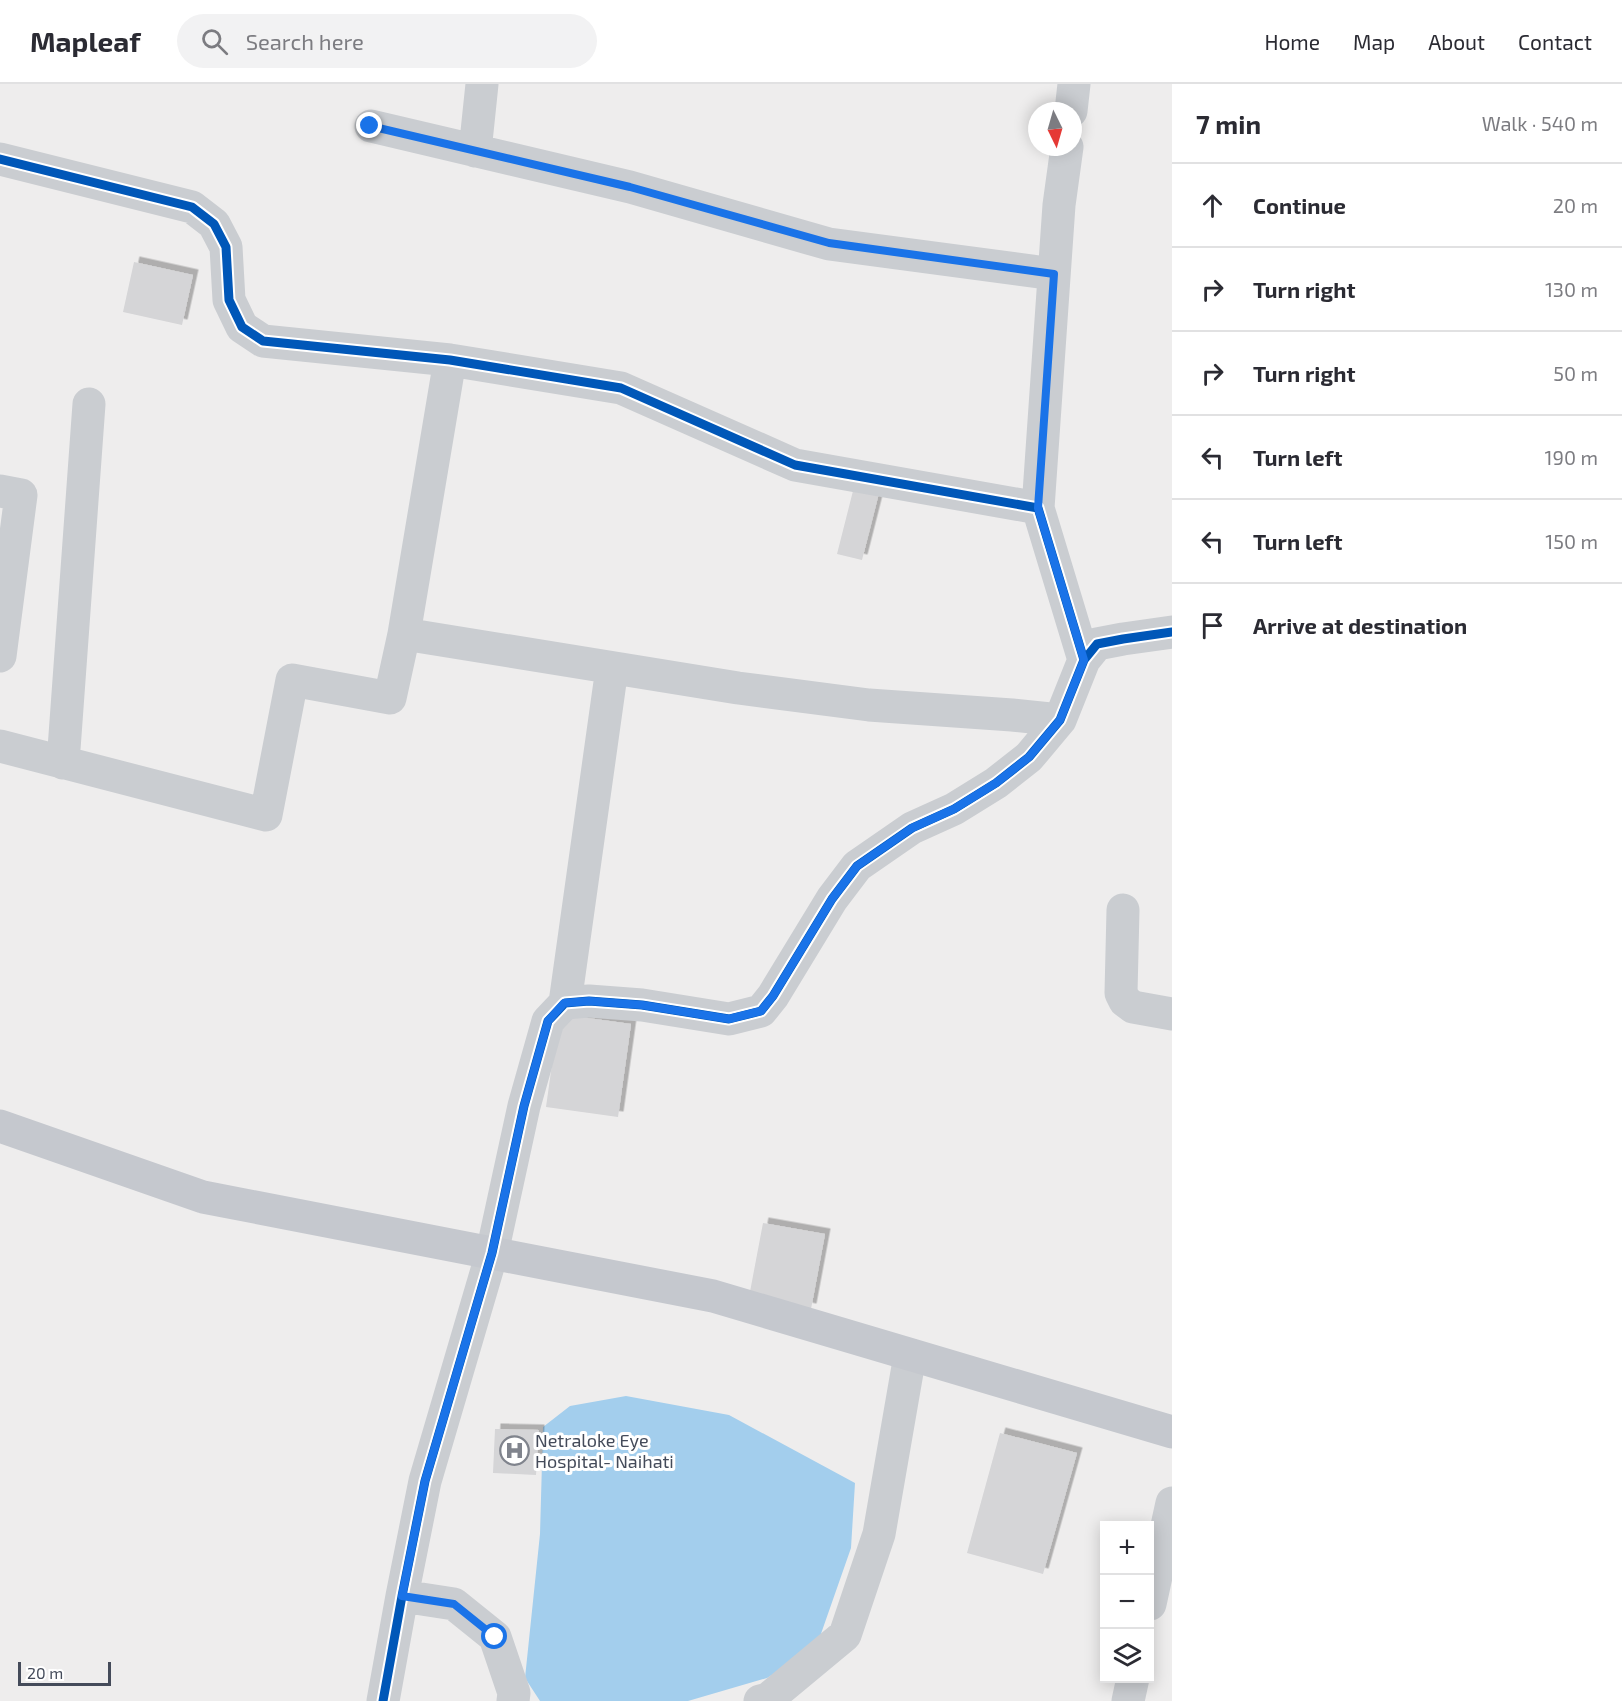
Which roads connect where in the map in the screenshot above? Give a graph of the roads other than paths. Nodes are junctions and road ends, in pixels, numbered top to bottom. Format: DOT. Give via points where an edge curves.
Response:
graph roads {
  1 [pos="482,84"];
  2 [pos="1074,84"];
  3 [pos="1072,102"];
  4 [pos="370,126"];
  5 [pos="475,151"];
  6 [pos="1066,156"];
  7 [pos="0,159"];
  8 [pos="1054,274"];
  9 [pos="450,360"];
  10 [pos="89,404"];
  11 [pos="0,491"];
  12 [pos="1038,508"];
  13 [pos="1172,632"];
  14 [pos="404,634"];
  15 [pos="0,656"];
  16 [pos="1084,660"];
  17 [pos="612,668"];
  18 [pos="1060,720"];
  19 [pos="0,746"];
  20 [pos="63,763"];
  21 [pos="1123,910"];
  22 [pos="564,1003"];
  23 [pos="1172,1014"];
  24 [pos="0,1126"];
  25 [pos="492,1253"];
  26 [pos="910,1355"];
  27 [pos="1172,1432"];
  28 [pos="1172,1503"];
  29 [pos="1154,1582"];
  30 [pos="402,1596"];
  31 [pos="1132,1683"];
  32 [pos="518,1698"];
  33 [pos="383,1701"];
  34 [pos="760,1701"];
  35 [pos="1128,1701"];
  1 -- 5 [label="street"];
  2 -- 3 [label="street"];
  4 -- 5 [label="street"];
  5 -- 8 [label="street" via="630,187 829,243"];
  6 -- 8 [label="street"];
  7 -- 9 [label="street" via="192,207 214,224 226,247 229,300 242,327 263,341"];
  8 -- 12 [label="street"];
  9 -- 12 [label="street" via="621,388 795,465"];
  9 -- 14 [label="street"];
  10 -- 20 [label="street"];
  11 -- 15 [label="street" via="21,495"];
  12 -- 16 [label="street"];
  13 -- 16 [label="street" via="1097,644"];
  14 -- 17 [label="street"];
  14 -- 20 [label="street" via="390,698 292,680 266,815"];
  16 -- 18 [label="street"];
  17 -- 18 [label="street" via="868,705"];
  17 -- 22 [label="street"];
  18 -- 22 [label="street" via="1029,757 996,783 954,809 912,828 857,866 761,1011 729,1019 642,1005"];
  19 -- 20 [label="street"];
  21 -- 23 [label="street" via="1121,993 1133,1007"];
  22 -- 25 [label="street" via="548,1021 545,1031 524,1106"];
  24 -- 25 [label="main road" via="203,1197"];
  25 -- 26 [label="main road" via="713,1296"];
  25 -- 30 [label="street" via="425,1481"];
  26 -- 27 [label="main road"];
  26 -- 34 [label="street" via="879,1534 845,1635 768,1699"];
  28 -- 29 [label="street"];
  30 -- 32 [label="street" via="454,1604 495,1637"];
  30 -- 33 [label="street"];
  31 -- 35 [label="street"];
}
